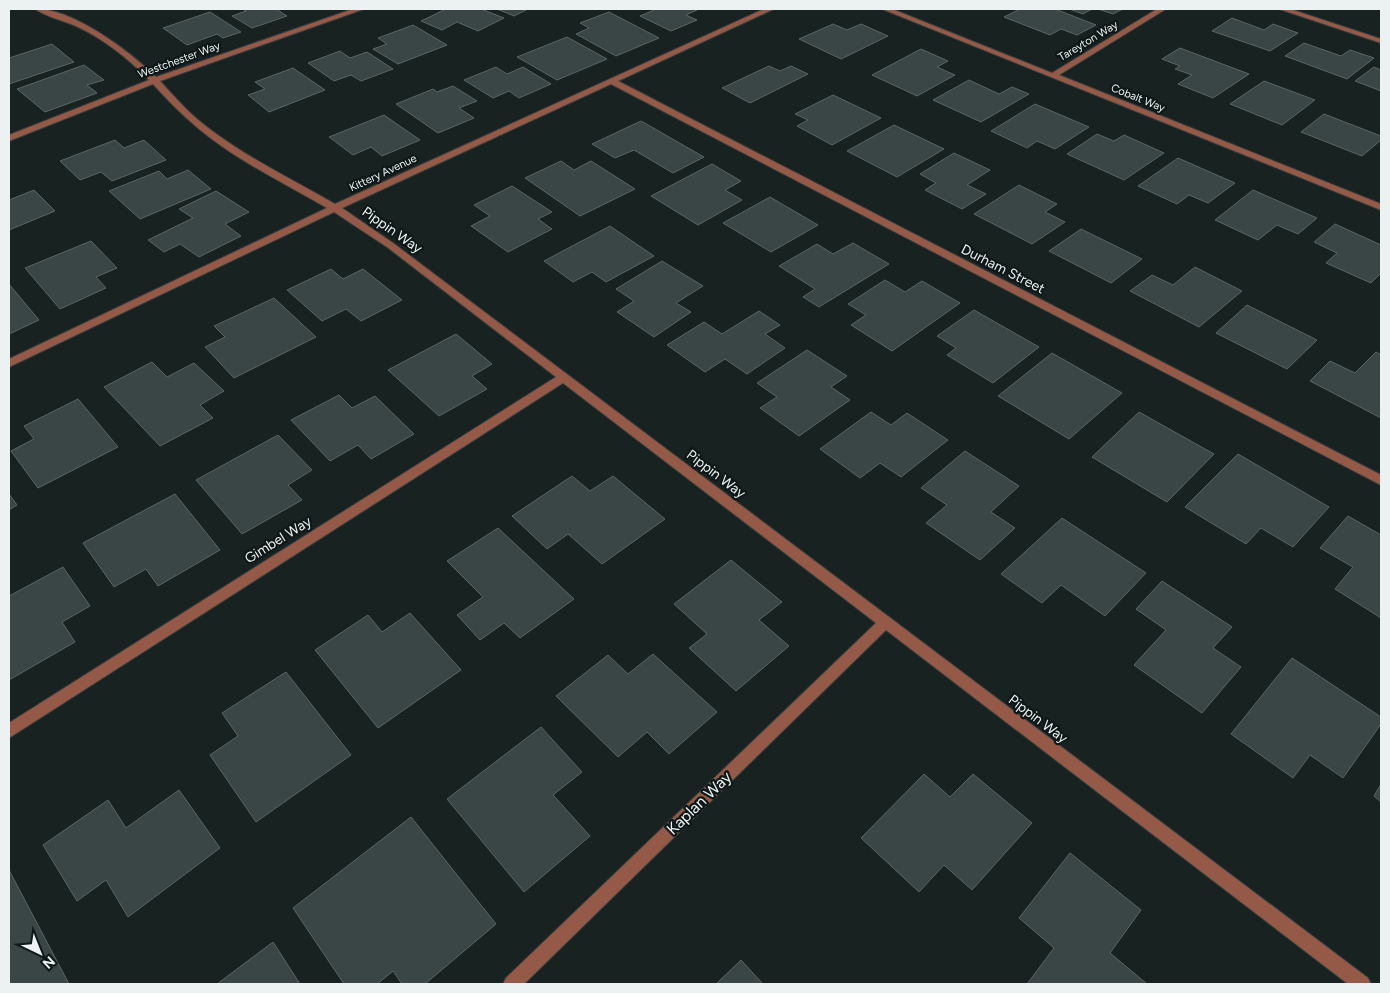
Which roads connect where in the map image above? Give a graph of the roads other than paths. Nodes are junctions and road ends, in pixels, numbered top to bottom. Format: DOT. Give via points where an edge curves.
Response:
graph roads {
  1 [pos="39,9"];
  2 [pos="360,9"];
  3 [pos="770,9"];
  4 [pos="886,9"];
  5 [pos="1162,9"];
  6 [pos="1283,9"];
  7 [pos="1381,41"];
  8 [pos="1052,76"];
  9 [pos="155,81"];
  10 [pos="611,81"];
  11 [pos="9,138"];
  12 [pos="1381,207"];
  13 [pos="334,208"];
  14 [pos="9,363"];
  15 [pos="564,377"];
  16 [pos="1381,480"];
  17 [pos="886,622"];
  18 [pos="9,731"];
  19 [pos="512,984"];
  20 [pos="1362,984"];
  1 -- 9 [label="street, Pippin Way" via="85,28 139,65"];
  2 -- 9 [label="street, Westchester Way"];
  3 -- 10 [label="street, Kittery Avenue"];
  4 -- 8 [label="street, Cobalt Way"];
  5 -- 8 [label="street, Tareyton Way"];
  6 -- 7 [label="street"];
  8 -- 12 [label="street, Cobalt Way"];
  9 -- 11 [label="street, Westchester Way"];
  9 -- 13 [label="street, Pippin Way" via="202,128 251,162"];
  10 -- 13 [label="street, Kittery Avenue"];
  10 -- 16 [label="street, Durham Street"];
  13 -- 14 [label="street, Kittery Avenue"];
  13 -- 15 [label="street, Pippin Way" via="390,245"];
  15 -- 17 [label="street, Pippin Way"];
  15 -- 18 [label="street, Gimbel Way"];
  17 -- 19 [label="street, Kaplan Way"];
  17 -- 20 [label="street, Pippin Way"];
}
